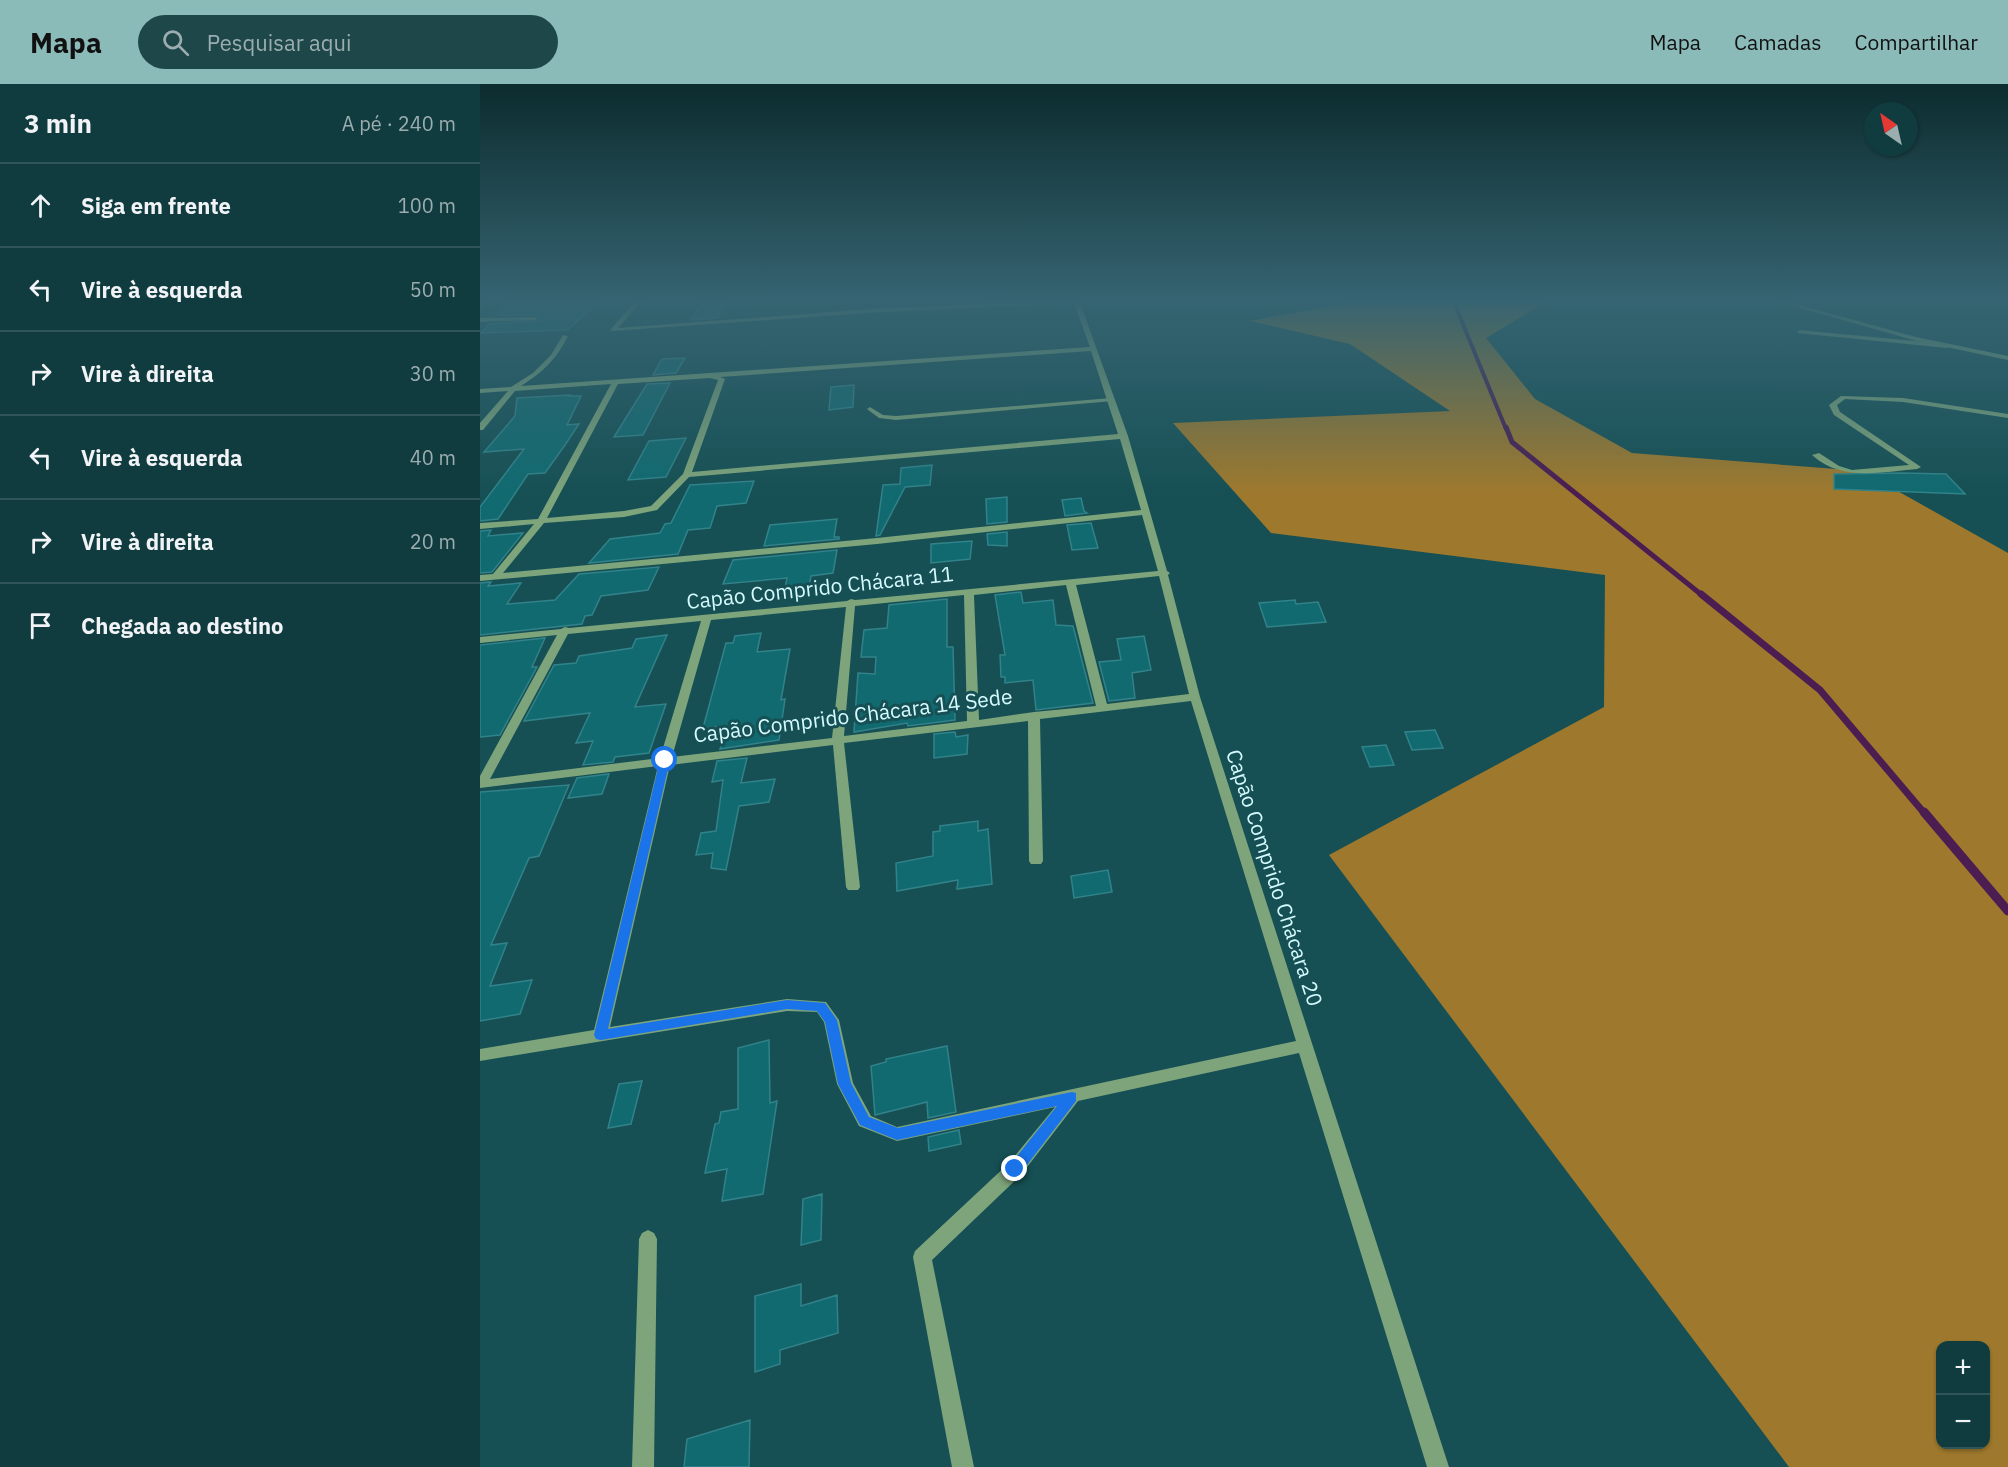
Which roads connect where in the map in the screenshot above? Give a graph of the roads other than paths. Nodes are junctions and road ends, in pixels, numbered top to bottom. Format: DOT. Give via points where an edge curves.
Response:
graph roads {
  1 [pos="545,365"];
  2 [pos="873,365"];
  3 [pos="1098,365"];
  4 [pos="710,376"];
  5 [pos="616,382"];
  6 [pos="514,388"];
  7 [pos="480,391"];
  8 [pos="1111,400"];
  9 [pos="870,409"];
  10 [pos="2008,416"];
  11 [pos="480,429"];
  12 [pos="1124,436"];
  13 [pos="1816,455"];
  14 [pos="687,475"];
  15 [pos="1145,512"];
  16 [pos="542,520"];
  17 [pos="480,526"];
  18 [pos="1165,573"];
  19 [pos="495,577"];
  20 [pos="480,578"];
  21 [pos="1070,581"];
  22 [pos="969,591"];
  23 [pos="851,602"];
  24 [pos="707,617"];
  25 [pos="566,630"];
  26 [pos="480,640"];
  27 [pos="1195,697"];
  28 [pos="1102,707"];
  29 [pos="1034,715"];
  30 [pos="973,722"];
  31 [pos="838,740"];
  32 [pos="665,760"];
  33 [pos="481,783"];
  34 [pos="1036,861"];
  35 [pos="853,887"];
  36 [pos="601,1035"];
  37 [pos="1305,1045"];
  38 [pos="480,1055"];
  39 [pos="1072,1097"];
  40 [pos="648,1239"];
  41 [pos="643,1467"];
  42 [pos="963,1467"];
  43 [pos="1438,1467"];
  1 -- 6 [label="street"];
  2 -- 4 [label="street"];
  3 -- 8 [label="street, Capão Comprido Chácara 20"];
  4 -- 5 [label="street"];
  4 -- 14 [label="street" via="722,379"];
  5 -- 6 [label="street"];
  5 -- 16 [label="street"];
  6 -- 7 [label="street"];
  6 -- 11 [label="street"];
  8 -- 9 [label="lane" via="896,418 881,417"];
  8 -- 12 [label="street, Capão Comprido Chácara 20"];
  10 -- 13 [label="street" via="1903,400 1843,397 1833,405 1837,413 1917,467 1852,472 1836,468"];
  12 -- 14 [label="street"];
  12 -- 15 [label="street, Capão Comprido Chácara 20"];
  14 -- 16 [label="street" via="658,505 646,510"];
  15 -- 18 [label="street, Capão Comprido Chácara 20"];
  15 -- 19 [label="street"];
  16 -- 17 [label="street"];
  16 -- 19 [label="street"];
  18 -- 21 [label="street, Capão Comprido Chácara 11"];
  18 -- 27 [label="street, Capão Comprido Chácara 20"];
  19 -- 20 [label="street"];
  21 -- 22 [label="street, Capão Comprido Chácara 11"];
  21 -- 28 [label="street"];
  22 -- 23 [label="street, Capão Comprido Chácara 11"];
  22 -- 30 [label="street"];
  23 -- 24 [label="street, Capão Comprido Chácara 11"];
  23 -- 31 [label="street"];
  24 -- 25 [label="street, Capão Comprido Chácara 11"];
  24 -- 32 [label="street"];
  25 -- 26 [label="street, Capão Comprido Chácara 11"];
  25 -- 33 [label="street"];
  27 -- 28 [label="street, Capão Comprido Chácara 14 Sede"];
  27 -- 37 [label="street, Capão Comprido Chácara 20"];
  28 -- 29 [label="street, Capão Comprido Chácara 14 Sede"];
  29 -- 30 [label="street, Capão Comprido Chácara 14 Sede"];
  29 -- 34 [label="street"];
  30 -- 31 [label="street, Capão Comprido Chácara 14 Sede"];
  31 -- 32 [label="street, Capão Comprido Chácara 14 Sede"];
  31 -- 35 [label="street"];
  32 -- 33 [label="street, Capão Comprido Chácara 14 Sede"];
  32 -- 36 [label="street"];
  36 -- 38 [label="street"];
  36 -- 39 [label="street" via="787,1005 821,1006 831,1020 844,1084 865,1121 897,1134"];
  37 -- 39 [label="street"];
  37 -- 43 [label="street, Capão Comprido Chácara 20"];
  39 -- 42 [label="street" via="1015,1169 922,1257"];
  40 -- 41 [label="street"];
}
